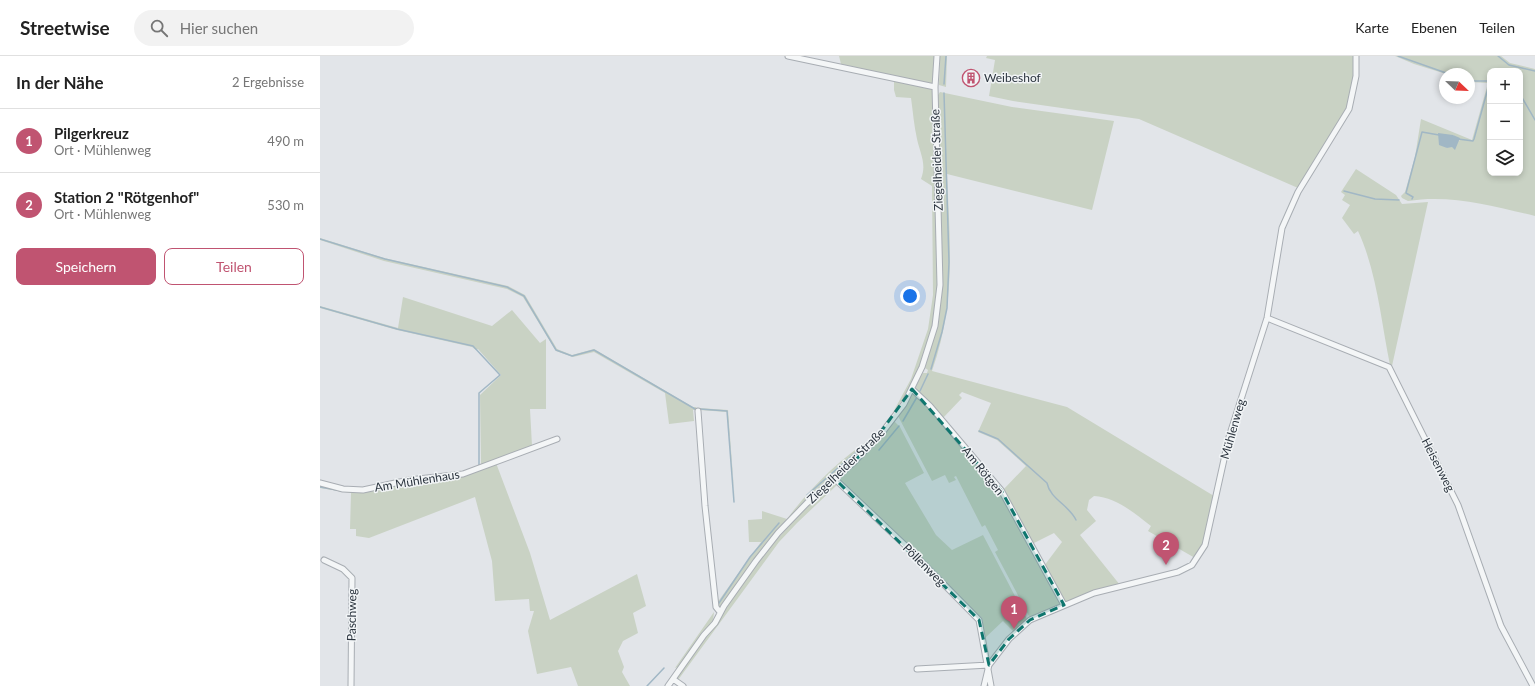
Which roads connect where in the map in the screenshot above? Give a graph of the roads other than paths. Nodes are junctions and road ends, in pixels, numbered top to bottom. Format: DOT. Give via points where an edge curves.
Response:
graph roads {
  1 [pos="788,56"];
  2 [pos="937,56"];
  3 [pos="1356,56"];
  4 [pos="935,87"];
  5 [pos="1267,318"];
  6 [pos="912,389"];
  7 [pos="698,411"];
  8 [pos="557,438"];
  9 [pos="835,479"];
  10 [pos="320,483"];
  11 [pos="324,560"];
  12 [pos="1064,605"];
  13 [pos="720,612"];
  14 [pos="989,665"];
  15 [pos="917,669"];
  16 [pos="673,679"];
  17 [pos="351,686"];
  18 [pos="668,686"];
  19 [pos="683,686"];
  20 [pos="984,686"];
  21 [pos="991,686"];
  22 [pos="1533,686"];
  1 -- 4 [label="street"];
  2 -- 4 [label="street, Ziegelheider Straße"];
  3 -- 5 [label="street, Mühlenweg" via="1356,76 1349,109 1298,192 1282,228"];
  4 -- 6 [label="street, Ziegelheider Straße" via="940,297 929,349"];
  5 -- 12 [label="street, Mühlenweg" via="1229,437 1206,545 1200,556 1192,565 1178,572 1094,593"];
  5 -- 22 [label="street, Heisenweg" via="1389,367 1458,505 1501,626"];
  6 -- 9 [label="street, Ziegelheider Straße" via="881,434"];
  6 -- 12 [label="street, Am Rötgen" via="930,406 1001,490"];
  7 -- 13 [label="street" via="714,591 716,607"];
  8 -- 10 [label="street, Am Mühlenhaus" via="463,474 409,480 363,490 343,489"];
  9 -- 13 [label="street, Ziegelheider Straße" via="778,533"];
  9 -- 14 [label="street, Pöllenweg" via="979,620"];
  11 -- 17 [label="street, Paschweg" via="344,569 352,578"];
  12 -- 14 [label="street, Mühlenweg" via="1030,620 1009,639"];
  13 -- 16 [label="street, Ziegelheider Straße" via="715,623"];
  14 -- 15 [label="street"];
  14 -- 20 [label="street, Mühlenweg"];
  14 -- 21 [label="street, Pöllenweg"];
  16 -- 18 [label="street, Ziegelheider Straße"];
  16 -- 19 [label="street"];
}
